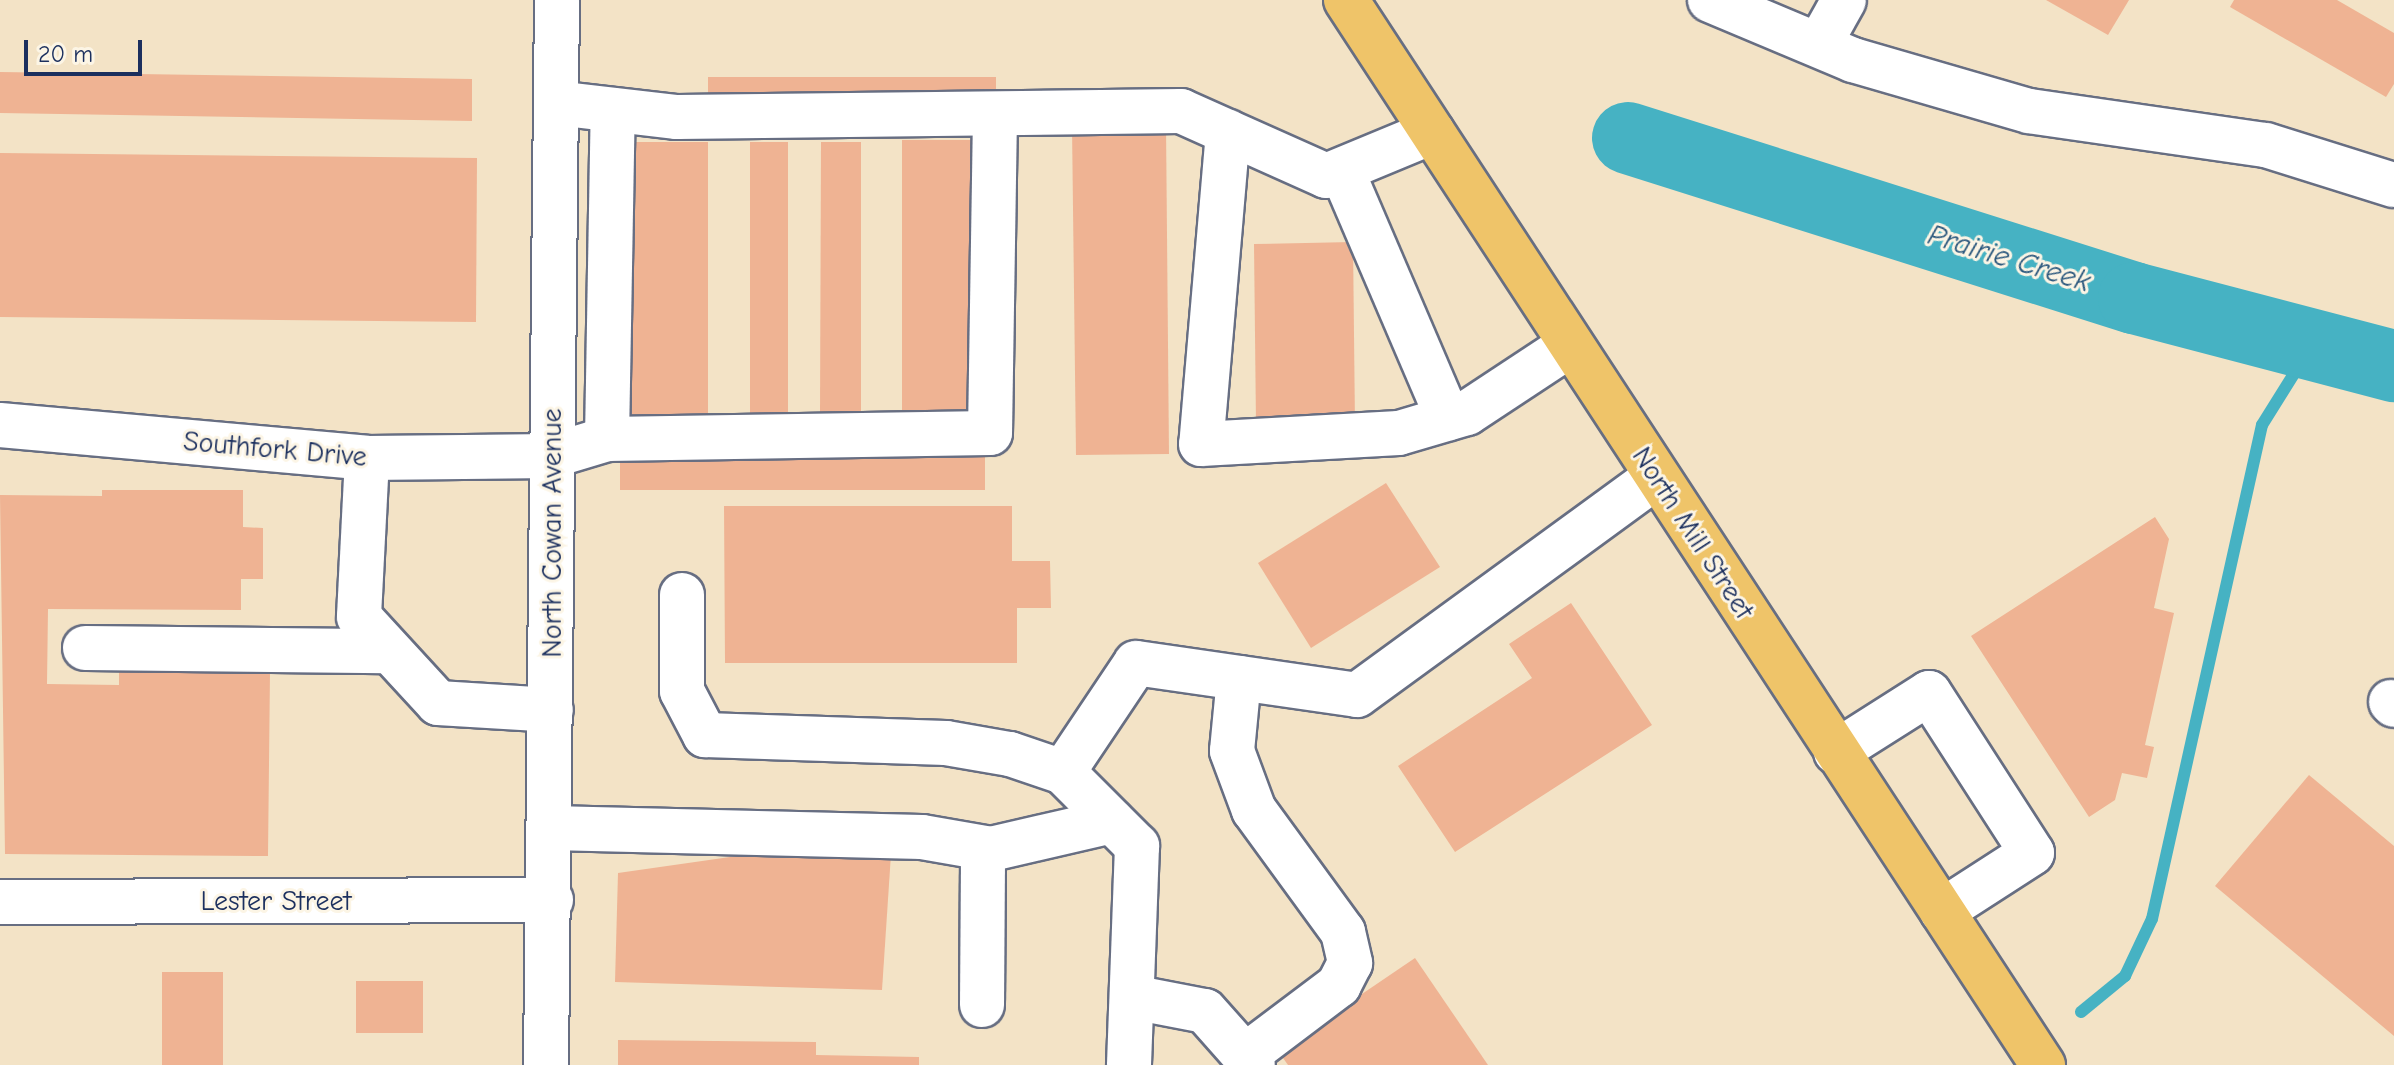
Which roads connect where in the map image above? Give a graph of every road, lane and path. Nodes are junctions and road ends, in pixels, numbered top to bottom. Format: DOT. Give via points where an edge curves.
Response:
graph roads {
  1 [pos="557,0"];
  2 [pos="1346,0"];
  3 [pos="1710,0"];
  4 [pos="1844,0"];
  5 [pos="1820,43"];
  6 [pos="556,103"];
  7 [pos="613,110"];
  8 [pos="995,115"];
  9 [pos="1228,132"];
  10 [pos="1432,132"];
  11 [pos="1342,171"];
  12 [pos="2394,185"];
  13 [pos="1570,345"];
  14 [pos="1448,418"];
  15 [pos="0,425"];
  16 [pos="607,439"];
  17 [pos="551,456"];
  18 [pos="367,458"];
  19 [pos="1656,477"];
  20 [pos="682,595"];
  21 [pos="85,648"];
  22 [pos="388,651"];
  23 [pos="1239,678"];
  24 [pos="551,710"];
  25 [pos="1836,752"];
  26 [pos="1063,772"];
  27 [pos="1112,821"];
  28 [pos="551,828"];
  29 [pos="983,848"];
  30 [pos="551,900"];
  31 [pos="0,902"];
  32 [pos="1942,911"];
  33 [pos="1132,997"];
  34 [pos="982,1005"];
  35 [pos="1249,1060"];
  36 [pos="2038,1063"];
  37 [pos="546,1065"];
  38 [pos="1129,1065"];
  1 -- 6 [label="street, North Cowan Avenue"];
  2 -- 10 [label="main road, North Mill Street"];
  3 -- 5 [label="street"];
  4 -- 5 [label="street"];
  5 -- 12 [label="street" via="1853,60 2029,111 2266,145"];
  6 -- 7 [label="street"];
  6 -- 17 [label="street, North Cowan Avenue"];
  7 -- 8 [label="street" via="677,117"];
  7 -- 16 [label="street"];
  8 -- 9 [label="street" via="1181,111"];
  8 -- 16 [label="street, Southfork Drive" via="990,433"];
  9 -- 11 [label="street" via="1326,176"];
  9 -- 14 [label="street" via="1201,444 1399,433"];
  10 -- 11 [label="street"];
  10 -- 13 [label="main road, North Mill Street"];
  11 -- 14 [label="street"];
  13 -- 14 [label="street"];
  13 -- 19 [label="main road, North Mill Street"];
  15 -- 18 [label="street, Southfork Drive"];
  16 -- 17 [label="street, Southfork Drive"];
  17 -- 18 [label="street, Southfork Drive"];
  17 -- 24 [label="street, North Cowan Avenue"];
  18 -- 22 [label="street" via="359,617"];
  19 -- 23 [label="street" via="1357,695"];
  19 -- 25 [label="main road, North Mill Street"];
  20 -- 26 [label="street" via="682,691 705,735 946,743"];
  21 -- 22 [label="street"];
  22 -- 24 [label="street" via="438,703"];
  23 -- 26 [label="street" via="1136,663"];
  23 -- 35 [label="street" via="1232,751 1254,810 1343,932 1350,963 1339,985"];
  24 -- 28 [label="street, North Cowan Avenue"];
  25 -- 32 [label="main road, North Mill Street"];
  25 -- 32 [label="street" via="1929,693 2032,853"];
  26 -- 27 [label="street"];
  27 -- 29 [label="street"];
  27 -- 33 [label="street" via="1137,846"];
  28 -- 29 [label="street" via="922,837"];
  28 -- 30 [label="street, North Cowan Avenue"];
  29 -- 34 [label="street"];
  30 -- 31 [label="street, Lester Street"];
  30 -- 37 [label="street, North Cowan Avenue"];
  32 -- 36 [label="main road, North Mill Street"];
  33 -- 35 [label="street" via="1205,1011"];
  33 -- 38 [label="street"];
}
